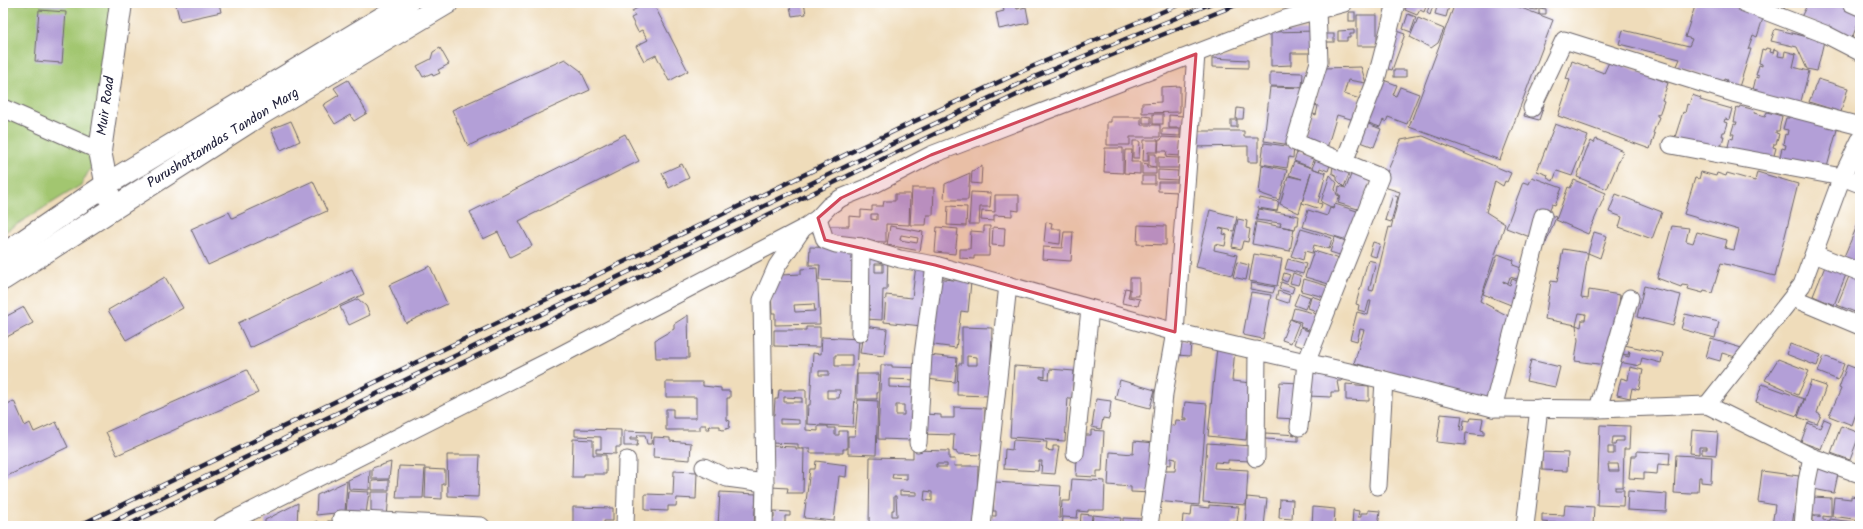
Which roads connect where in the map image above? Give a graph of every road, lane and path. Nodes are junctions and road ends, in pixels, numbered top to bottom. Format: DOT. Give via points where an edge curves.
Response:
graph roads {
  1 [pos="121,3"];
  2 [pos="406,3"];
  3 [pos="447,3"];
  4 [pos="1344,3"];
  5 [pos="1396,3"];
  6 [pos="1744,3"];
  7 [pos="1852,3"];
  8 [pos="1860,7"];
  9 [pos="1317,10"];
  10 [pos="1860,52"];
  11 [pos="1196,54"];
  12 [pos="3,108"];
  13 [pos="1532,108"];
  14 [pos="1860,126"];
  15 [pos="1860,140"];
  16 [pos="1671,145"];
  17 [pos="100,152"];
  18 [pos="1344,162"];
  19 [pos="1842,177"];
  20 [pos="107,184"];
  21 [pos="1860,184"];
  22 [pos="112,208"];
  23 [pos="1543,216"];
  24 [pos="818,218"];
  25 [pos="802,229"];
  26 [pos="861,247"];
  27 [pos="1814,254"];
  28 [pos="3,255"];
  29 [pos="935,265"];
  30 [pos="1860,272"];
  31 [pos="3,279"];
  32 [pos="1008,285"];
  33 [pos="1630,298"];
  34 [pos="1793,298"];
  35 [pos="1090,309"];
  36 [pos="1860,326"];
  37 [pos="1175,332"];
  38 [pos="860,333"];
  39 [pos="1257,350"];
  40 [pos="1306,363"];
  41 [pos="1384,380"];
  42 [pos="1707,405"];
  43 [pos="1493,408"];
  44 [pos="1539,408"];
  45 [pos="1598,409"];
  46 [pos="1299,428"];
  47 [pos="918,443"];
  48 [pos="1075,453"];
  49 [pos="1812,456"];
  50 [pos="1256,458"];
  51 [pos="627,460"];
  52 [pos="704,467"];
  53 [pos="1860,474"];
  54 [pos="765,483"];
  55 [pos="1378,486"];
  56 [pos="341,519"];
  57 [pos="396,523"];
  58 [pos="222,526"];
  59 [pos="481,526"];
  60 [pos="625,526"];
  61 [pos="764,526"];
  62 [pos="982,526"];
  63 [pos="1149,526"];
  64 [pos="1525,526"];
  65 [pos="1803,526"];
  1 -- 17 [label="main road, Muir Road"];
  2 -- 20 [label="main road"];
  3 -- 22 [label="main road, Purushottamdas Tandon Marg" via="264,112"];
  4 -- 9 [label="street"];
  5 -- 18 [label="street" via="1376,80"];
  6 -- 10 [label="street" via="1825,34"];
  7 -- 8 [label="street"];
  9 -- 11 [label="street" via="1285,19"];
  9 -- 18 [label="street" via="1319,62 1295,142"];
  11 -- 24 [label="street" via="931,155 873,185 841,198"];
  11 -- 37 [label="street"];
  12 -- 17 [label="street"];
  13 -- 14 [label="street" via="1564,40 1733,93"];
  15 -- 19 [label="street"];
  16 -- 19 [label="street"];
  17 -- 20 [label="main road, Muir Road"];
  18 -- 40 [label="street" via="1380,177"];
  19 -- 21 [label="street"];
  19 -- 27 [label="street"];
  20 -- 22 [label="main road, Muir Road"];
  20 -- 28 [label="main road"];
  22 -- 31 [label="main road, Purushottamdas Tandon Marg"];
  23 -- 43 [label="street"];
  24 -- 25 [label="street"];
  24 -- 26 [label="street" via="825,240"];
  25 -- 54 [label="street" via="777,266 762,300"];
  25 -- 58 [label="street" via="551,360"];
  26 -- 29 [label="street" via="900,259"];
  26 -- 38 [label="street"];
  27 -- 30 [label="street"];
  27 -- 34 [label="street" via="1802,285"];
  29 -- 32 [label="street"];
  29 -- 47 [label="street" via="923,355"];
  32 -- 35 [label="street"];
  32 -- 62 [label="street"];
  33 -- 45 [label="street"];
  34 -- 36 [label="street"];
  34 -- 42 [label="street"];
  35 -- 37 [label="street"];
  35 -- 48 [label="street"];
  37 -- 39 [label="street"];
  37 -- 63 [label="street" via="1164,394"];
  39 -- 40 [label="street"];
  39 -- 50 [label="street"];
  40 -- 41 [label="street"];
  40 -- 46 [label="street"];
  41 -- 43 [label="street"];
  41 -- 55 [label="street"];
  42 -- 45 [label="street"];
  42 -- 49 [label="street"];
  43 -- 44 [label="street"];
  44 -- 45 [label="street"];
  44 -- 64 [label="street"];
  49 -- 53 [label="street"];
  49 -- 65 [label="street"];
  51 -- 60 [label="street"];
  52 -- 54 [label="street" via="727,478"];
  54 -- 61 [label="street"];
  56 -- 57 [label="street"];
  57 -- 59 [label="street"];
}
